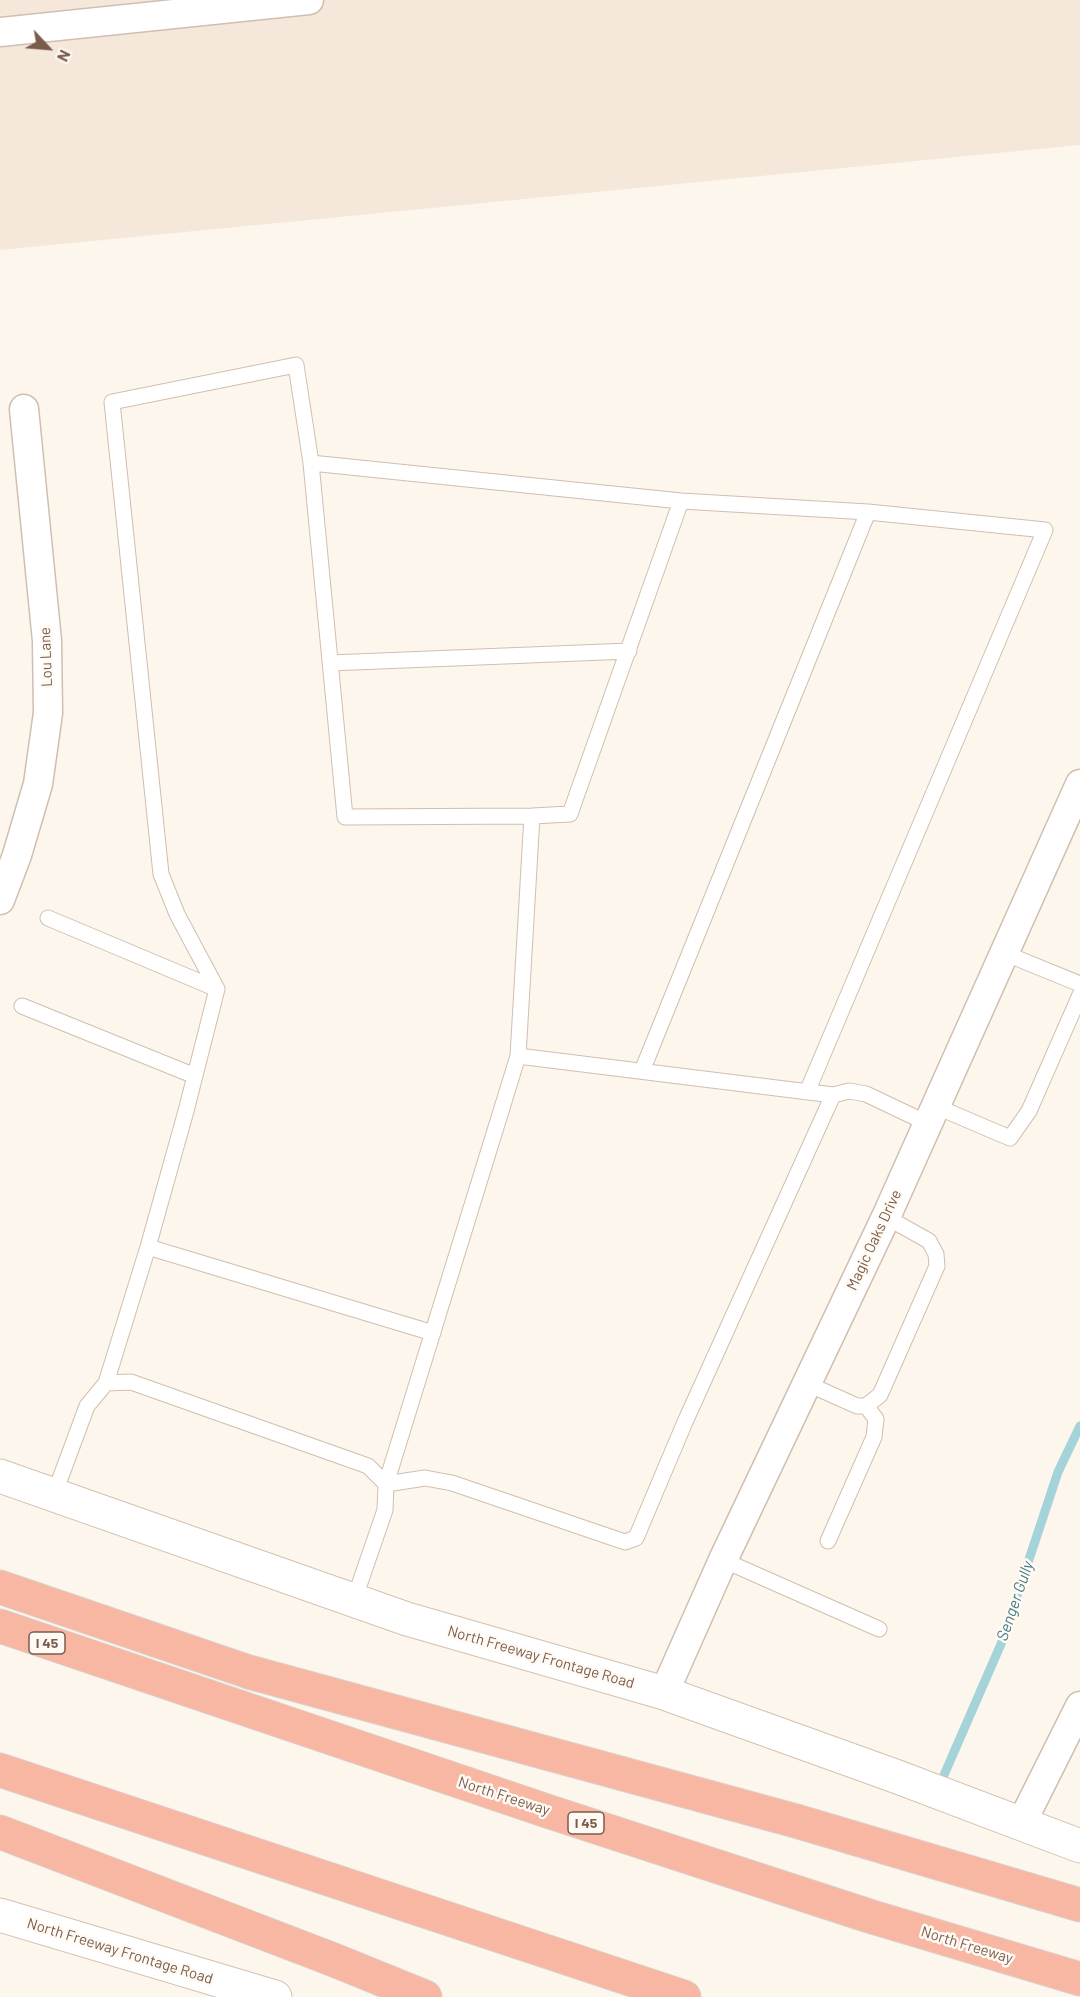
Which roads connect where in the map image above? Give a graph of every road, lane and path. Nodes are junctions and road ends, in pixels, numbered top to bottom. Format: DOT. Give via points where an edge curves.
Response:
graph roads {
  1 [pos="309,0"];
  2 [pos="0,32"];
  3 [pos="24,409"];
  4 [pos="311,463"];
  5 [pos="681,501"];
  6 [pos="868,512"];
  7 [pos="628,651"];
  8 [pos="330,663"];
  9 [pos="1080,784"];
  10 [pos="532,816"];
  11 [pos="0,900"];
  12 [pos="48,918"];
  13 [pos="1004,953"];
  14 [pos="1080,984"];
  15 [pos="217,989"];
  16 [pos="1080,995"];
  17 [pos="22,1006"];
  18 [pos="518,1056"];
  19 [pos="642,1071"];
  20 [pos="195,1076"];
  21 [pos="807,1092"];
  22 [pos="833,1095"];
  23 [pos="931,1115"];
  24 [pos="886,1216"];
  25 [pos="148,1247"];
  26 [pos="433,1333"];
  27 [pos="106,1383"];
  28 [pos="808,1384"];
  29 [pos="866,1406"];
  30 [pos="0,1476"];
  31 [pos="386,1484"];
  32 [pos="54,1495"];
  33 [pos="828,1541"];
  34 [pos="723,1560"];
  35 [pos="0,1587"];
  36 [pos="354,1600"];
  37 [pos="0,1626"];
  38 [pos="879,1629"];
  39 [pos="664,1692"];
  40 [pos="1080,1706"];
  41 [pos="0,1770"];
  42 [pos="1021,1824"];
  43 [pos="0,1832"];
  44 [pos="1080,1846"];
  45 [pos="1080,1905"];
  46 [pos="0,1915"];
  47 [pos="1080,1979"];
  48 [pos="275,1997"];
  49 [pos="425,1997"];
  50 [pos="684,1997"];
  1 -- 2 [label="street"];
  3 -- 11 [label="street, Lou Lane" via="47,641 48,713 38,784 18,855"];
  4 -- 5 [label="lane"];
  4 -- 8 [label="lane"];
  4 -- 15 [label="lane" via="296,365 112,402 161,874 177,914"];
  5 -- 6 [label="lane"];
  5 -- 7 [label="lane"];
  6 -- 19 [label="lane"];
  6 -- 21 [label="lane" via="1045,530"];
  7 -- 8 [label="lane"];
  7 -- 10 [label="lane" via="570,814"];
  8 -- 10 [label="lane" via="345,817"];
  9 -- 13 [label="street, Magic Oaks Drive"];
  10 -- 18 [label="lane"];
  12 -- 15 [label="lane"];
  13 -- 14 [label="lane"];
  13 -- 23 [label="street, Magic Oaks Drive"];
  15 -- 20 [label="lane"];
  16 -- 23 [label="lane" via="1029,1111 1010,1138"];
  17 -- 20 [label="lane"];
  18 -- 19 [label="lane"];
  18 -- 26 [label="lane"];
  19 -- 21 [label="lane"];
  20 -- 25 [label="lane"];
  21 -- 22 [label="lane"];
  22 -- 23 [label="lane" via="849,1091 866,1094"];
  22 -- 31 [label="lane" via="636,1538 625,1542 453,1483 425,1478"];
  23 -- 24 [label="street, Magic Oaks Drive"];
  24 -- 28 [label="street, Magic Oaks Drive"];
  24 -- 29 [label="lane" via="929,1240 937,1266 880,1395"];
  25 -- 26 [label="lane"];
  25 -- 27 [label="lane"];
  26 -- 31 [label="lane"];
  27 -- 31 [label="lane" via="130,1382 368,1466"];
  27 -- 32 [label="lane" via="87,1406"];
  28 -- 29 [label="lane" via="857,1406"];
  28 -- 34 [label="street, Magic Oaks Drive"];
  29 -- 33 [label="lane" via="876,1419 874,1437"];
  30 -- 32 [label="main road, North Freeway Frontage Road"];
  31 -- 36 [label="lane" via="385,1510"];
  32 -- 36 [label="main road, North Freeway Frontage Road"];
  34 -- 38 [label="lane"];
  34 -- 39 [label="street, Magic Oaks Drive"];
  35 -- 45 [label="highway" via="249,1672 796,1821"];
  36 -- 39 [label="main road, North Freeway Frontage Road" via="407,1619"];
  37 -- 47 [label="highway, North Freeway / I 45" via="581,1822 869,1916"];
  39 -- 42 [label="main road, North Freeway Frontage Road"];
  40 -- 42 [label="street"];
  41 -- 50 [label="highway"];
  42 -- 44 [label="main road, North Freeway Frontage Road"];
  43 -- 49 [label="highway"];
  46 -- 48 [label="main road, North Freeway Frontage Road"];
}
